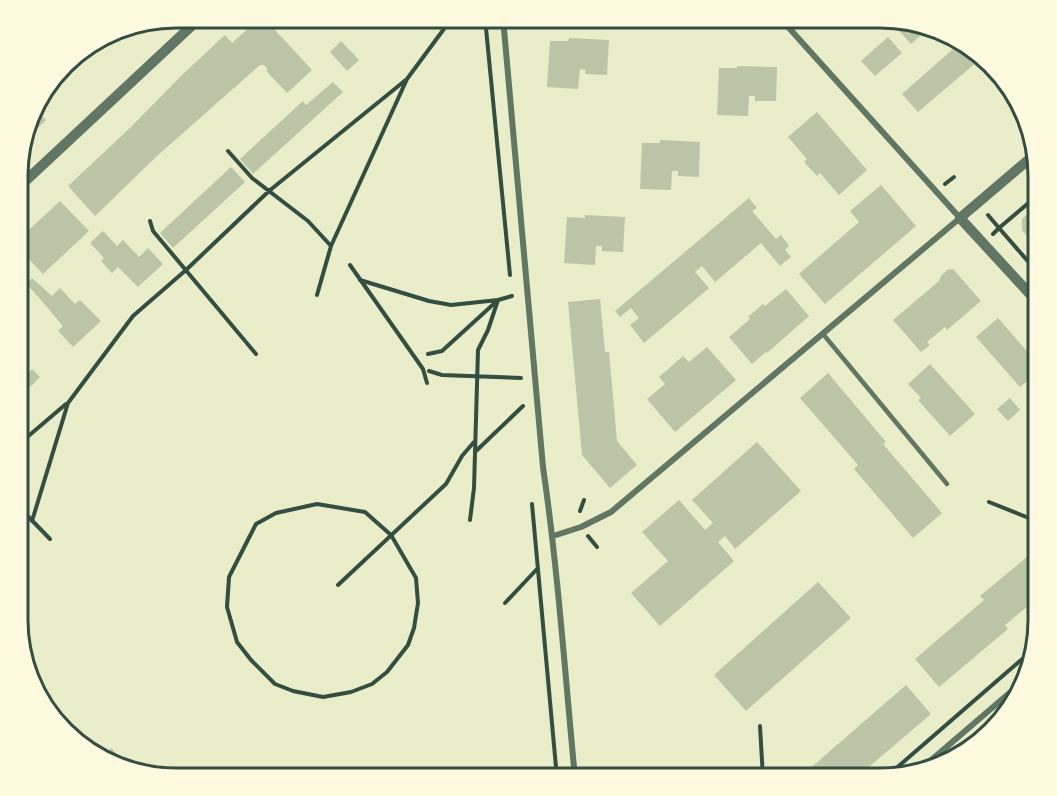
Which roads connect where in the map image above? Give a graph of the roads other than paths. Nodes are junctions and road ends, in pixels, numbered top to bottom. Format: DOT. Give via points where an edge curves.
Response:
graph roads {
  1 [pos="189,28"];
  2 [pos="504,28"];
  3 [pos="790,29"];
  4 [pos="1027,161"];
  5 [pos="28,179"];
  6 [pos="960,218"];
  7 [pos="1028,289"];
  8 [pos="823,334"];
  9 [pos="947,484"];
  10 [pos="553,536"];
  11 [pos="1008,694"];
  12 [pos="935,757"];
  13 [pos="574,768"];
  1 -- 5 [label="street"];
  2 -- 10 [label="street" via="543,467"];
  3 -- 6 [label="street"];
  4 -- 6 [label="street"];
  6 -- 7 [label="street"];
  6 -- 8 [label="street"];
  8 -- 9 [label="lane"];
  8 -- 10 [label="street" via="611,512"];
  10 -- 13 [label="street"];
  11 -- 12 [label="street"];
}
